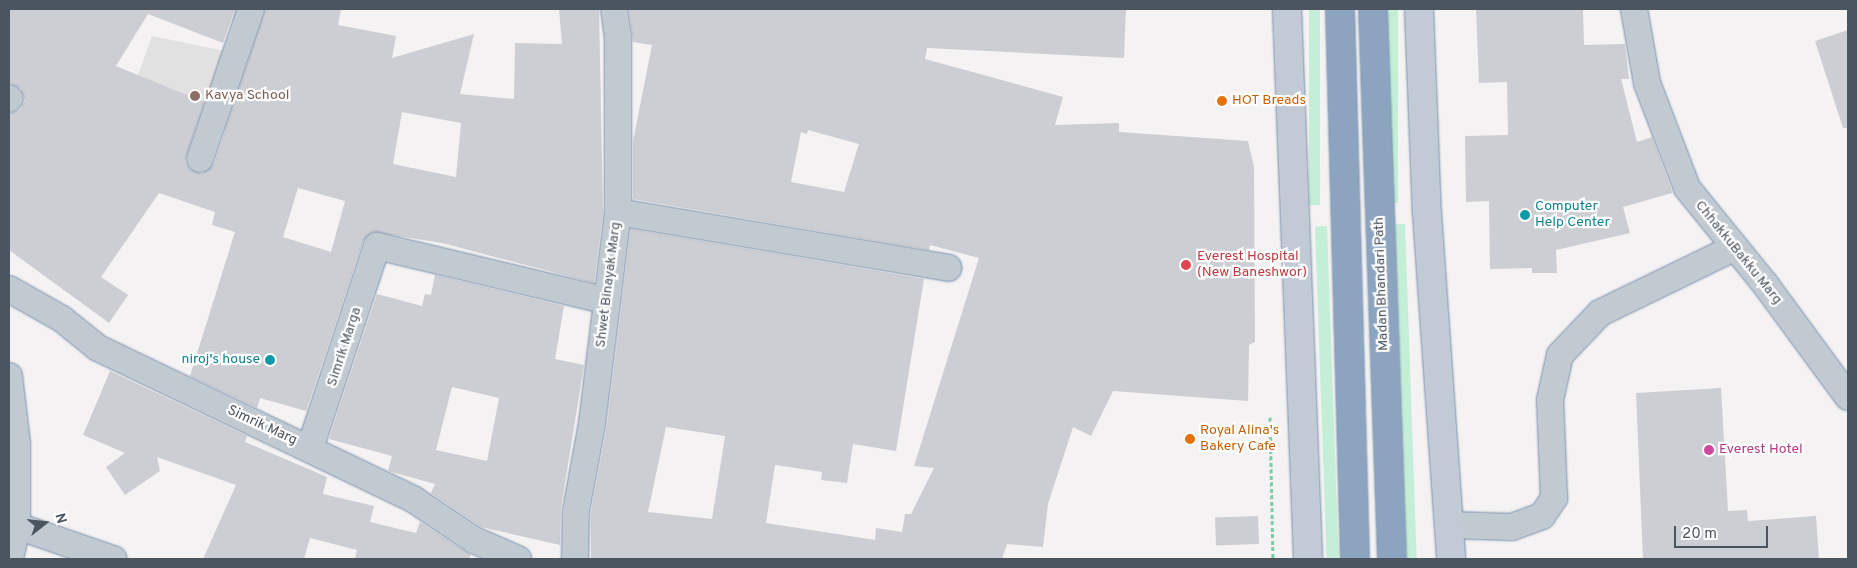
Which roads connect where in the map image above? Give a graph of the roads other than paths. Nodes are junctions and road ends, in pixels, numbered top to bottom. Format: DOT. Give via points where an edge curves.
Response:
graph roads {
  1 [pos="251,9"];
  2 [pos="614,9"];
  3 [pos="1287,9"];
  4 [pos="1340,9"];
  5 [pos="1373,9"];
  6 [pos="1419,9"];
  7 [pos="1634,9"];
  8 [pos="200,159"];
  9 [pos="618,212"];
  10 [pos="1734,248"];
  11 [pos="948,268"];
  12 [pos="9,289"];
  13 [pos="607,301"];
  14 [pos="9,376"];
  15 [pos="1848,397"];
  16 [pos="310,448"];
  17 [pos="13,526"];
  18 [pos="1450,526"];
  19 [pos="10,559"];
  20 [pos="111,559"];
  21 [pos="518,559"];
  22 [pos="575,559"];
  23 [pos="1308,559"];
  24 [pos="1355,559"];
  25 [pos="1392,559"];
  26 [pos="1451,559"];
  1 -- 8 [label="street"];
  2 -- 9 [label="street, Shwet Binayak Marg" via="618,37"];
  3 -- 23 [label="street"];
  4 -- 24 [label="highway"];
  5 -- 25 [label="highway, Madan Bhandari Path"];
  6 -- 18 [label="street" via="1427,213"];
  7 -- 10 [label="street, ChhakkuBakku Marg" via="1647,83 1687,188"];
  9 -- 11 [label="street"];
  9 -- 13 [label="street, Shwet Binayak Marg"];
  10 -- 15 [label="street, ChhakkuBakku Marg"];
  10 -- 18 [label="street" via="1600,313 1560,355 1550,400 1554,498 1542,516 1512,527"];
  12 -- 16 [label="street, Simrik Marg" via="62,319 98,348"];
  13 -- 16 [label="street, Simrik Marga" via="377,246"];
  13 -- 22 [label="street, Shwet Binayak Marg" via="576,510"];
  14 -- 17 [label="street" via="17,444"];
  16 -- 21 [label="street, Simrik Marg" via="413,499 474,540"];
  17 -- 19 [label="street"];
  17 -- 20 [label="street"];
  18 -- 26 [label="street"];
}
